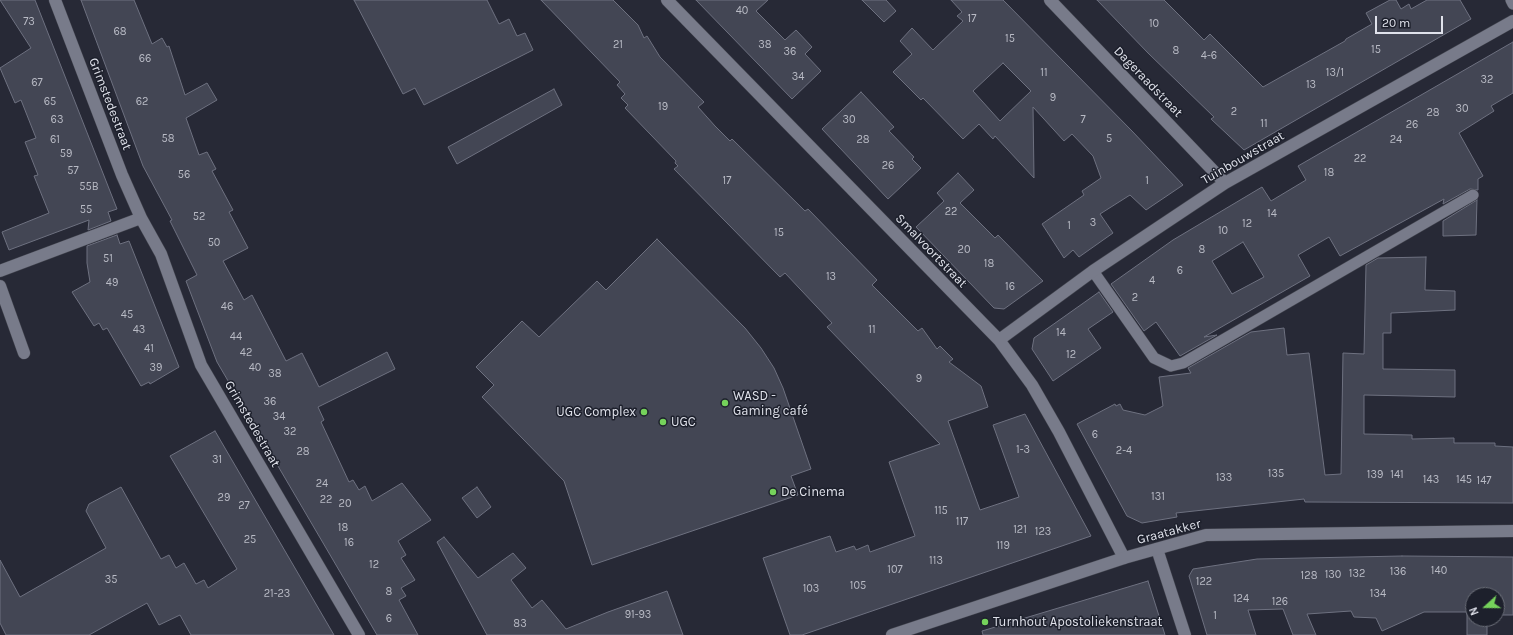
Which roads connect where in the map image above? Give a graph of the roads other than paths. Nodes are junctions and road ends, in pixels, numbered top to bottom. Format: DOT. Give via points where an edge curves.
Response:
graph roads {
  1 [pos="55,0"];
  2 [pos="667,0"];
  3 [pos="1050,0"];
  4 [pos="1511,0"];
  5 [pos="1513,4"];
  6 [pos="1513,21"];
  7 [pos="1225,183"];
  8 [pos="1473,195"];
  9 [pos="141,218"];
  10 [pos="0,270"];
  11 [pos="1093,271"];
  12 [pos="0,286"];
  13 [pos="999,340"];
  14 [pos="24,352"];
  15 [pos="1513,531"];
  16 [pos="1157,549"];
  17 [pos="1124,558"];
  18 [pos="359,635"];
  19 [pos="892,635"];
  20 [pos="1185,635"];
  1 -- 9 [label="street, Grimstedestraat"];
  2 -- 13 [label="street, Smalvoortstraat"];
  3 -- 7 [label="street, Dageraadstraat"];
  4 -- 5 [label="lane"];
  6 -- 7 [label="street, Tuinbouwstraat"];
  7 -- 11 [label="street, Tuinbouwstraat"];
  8 -- 11 [label="lane" via="1183,363 1171,366 1154,358"];
  9 -- 10 [label="street"];
  9 -- 18 [label="street, Grimstedestraat" via="161,254 201,366"];
  11 -- 13 [label="street, Tuinbouwstraat"];
  12 -- 14 [label="street"];
  13 -- 17 [label="street, Smalvoortstraat" via="1032,385 1059,432"];
  15 -- 16 [label="street, Graatakker" via="1206,535"];
  16 -- 17 [label="street, Graatakker"];
  16 -- 20 [label="street"];
  17 -- 19 [label="street, Graatakker"];
}
